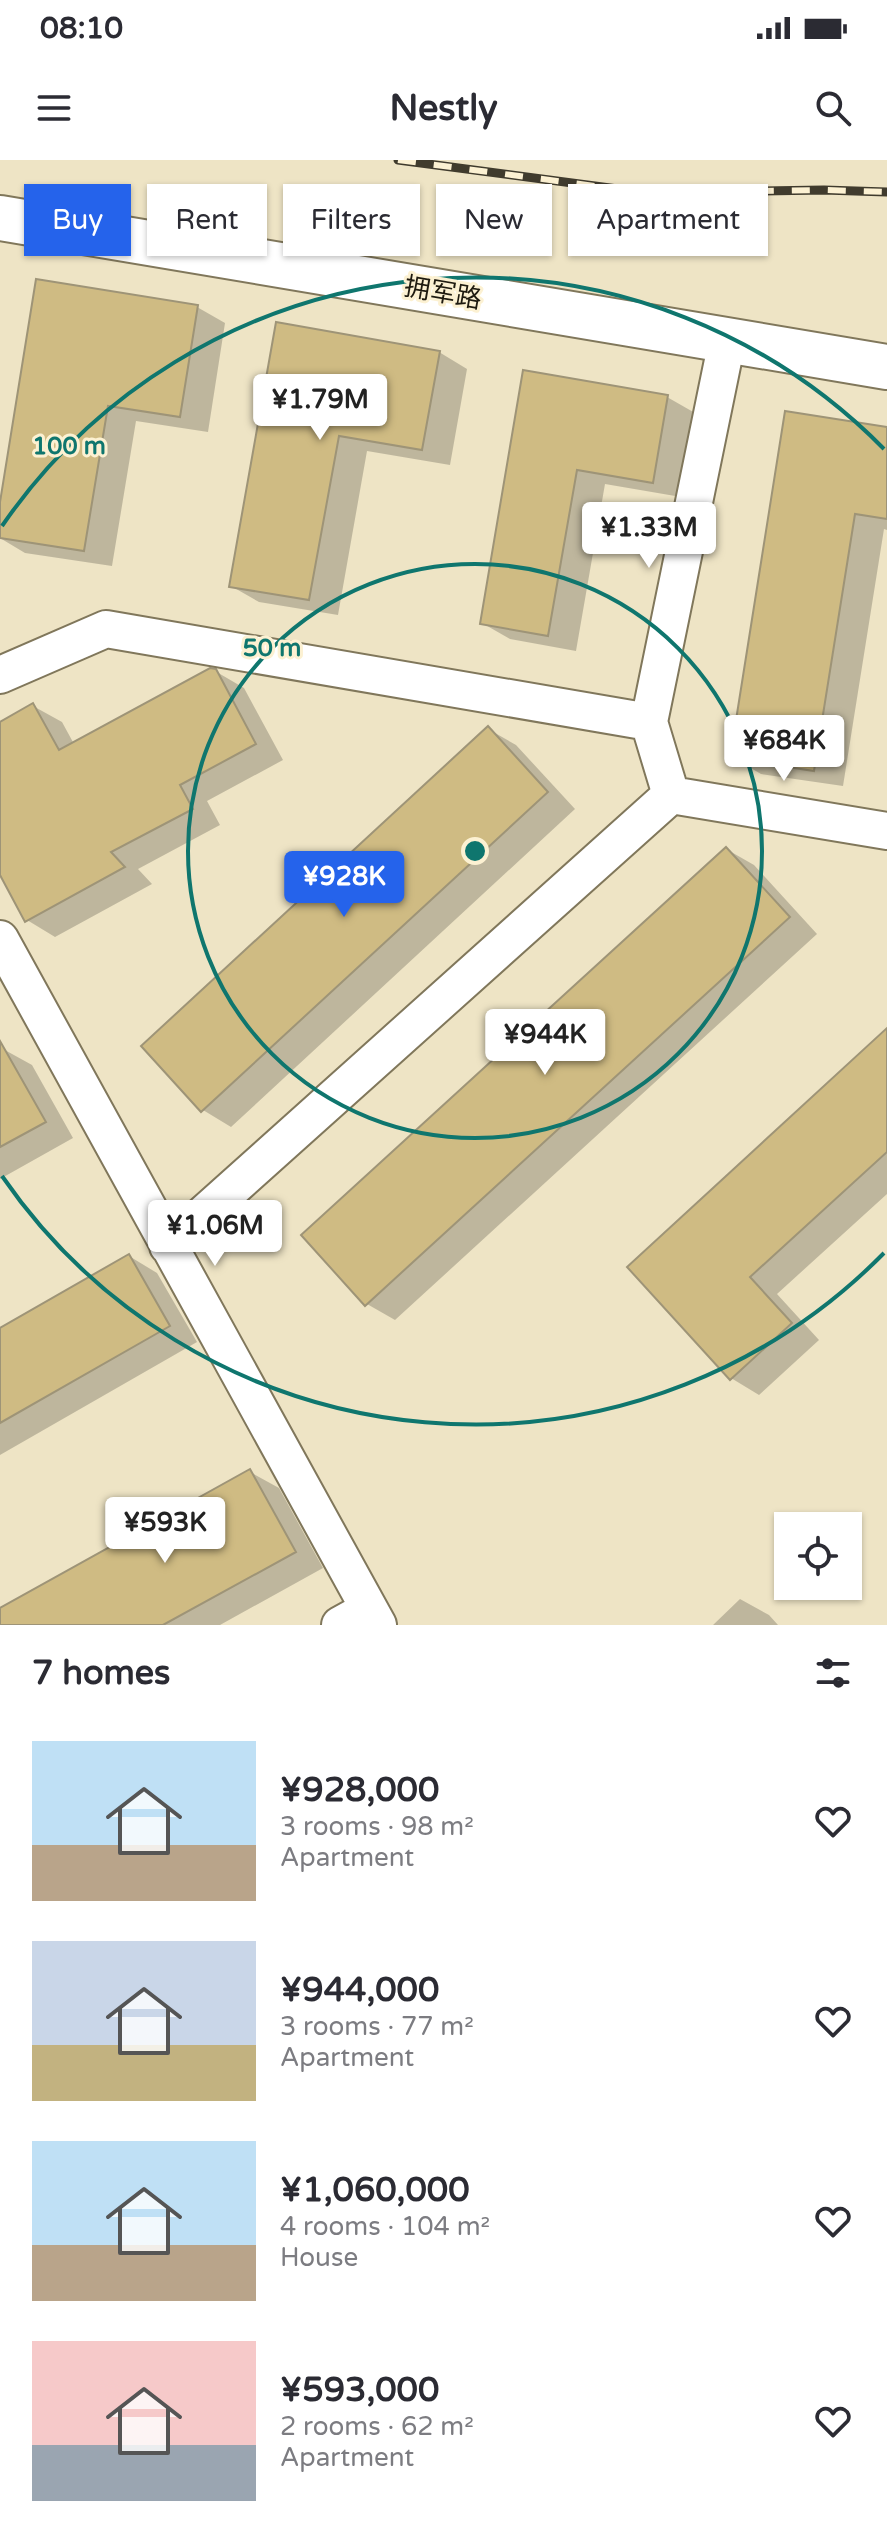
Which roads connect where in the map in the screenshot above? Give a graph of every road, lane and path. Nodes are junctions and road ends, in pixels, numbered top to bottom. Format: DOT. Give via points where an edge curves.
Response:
graph roads {
  1 [pos="0,218"];
  2 [pos="727,341"];
  3 [pos="887,367"];
  4 [pos="0,675"];
  5 [pos="649,722"];
  6 [pos="671,795"];
  7 [pos="887,831"];
  8 [pos="0,939"];
  9 [pos="168,1246"];
  10 [pos="362,1620"];
  1 -- 2 [label="main road, 拥军路"];
  2 -- 3 [label="main road, 拥军路"];
  2 -- 5 [label="street"];
  4 -- 5 [label="street" via="106,629"];
  5 -- 6 [label="street"];
  6 -- 7 [label="street"];
  6 -- 9 [label="street"];
  8 -- 9 [label="street"];
  9 -- 10 [label="street"];
}
